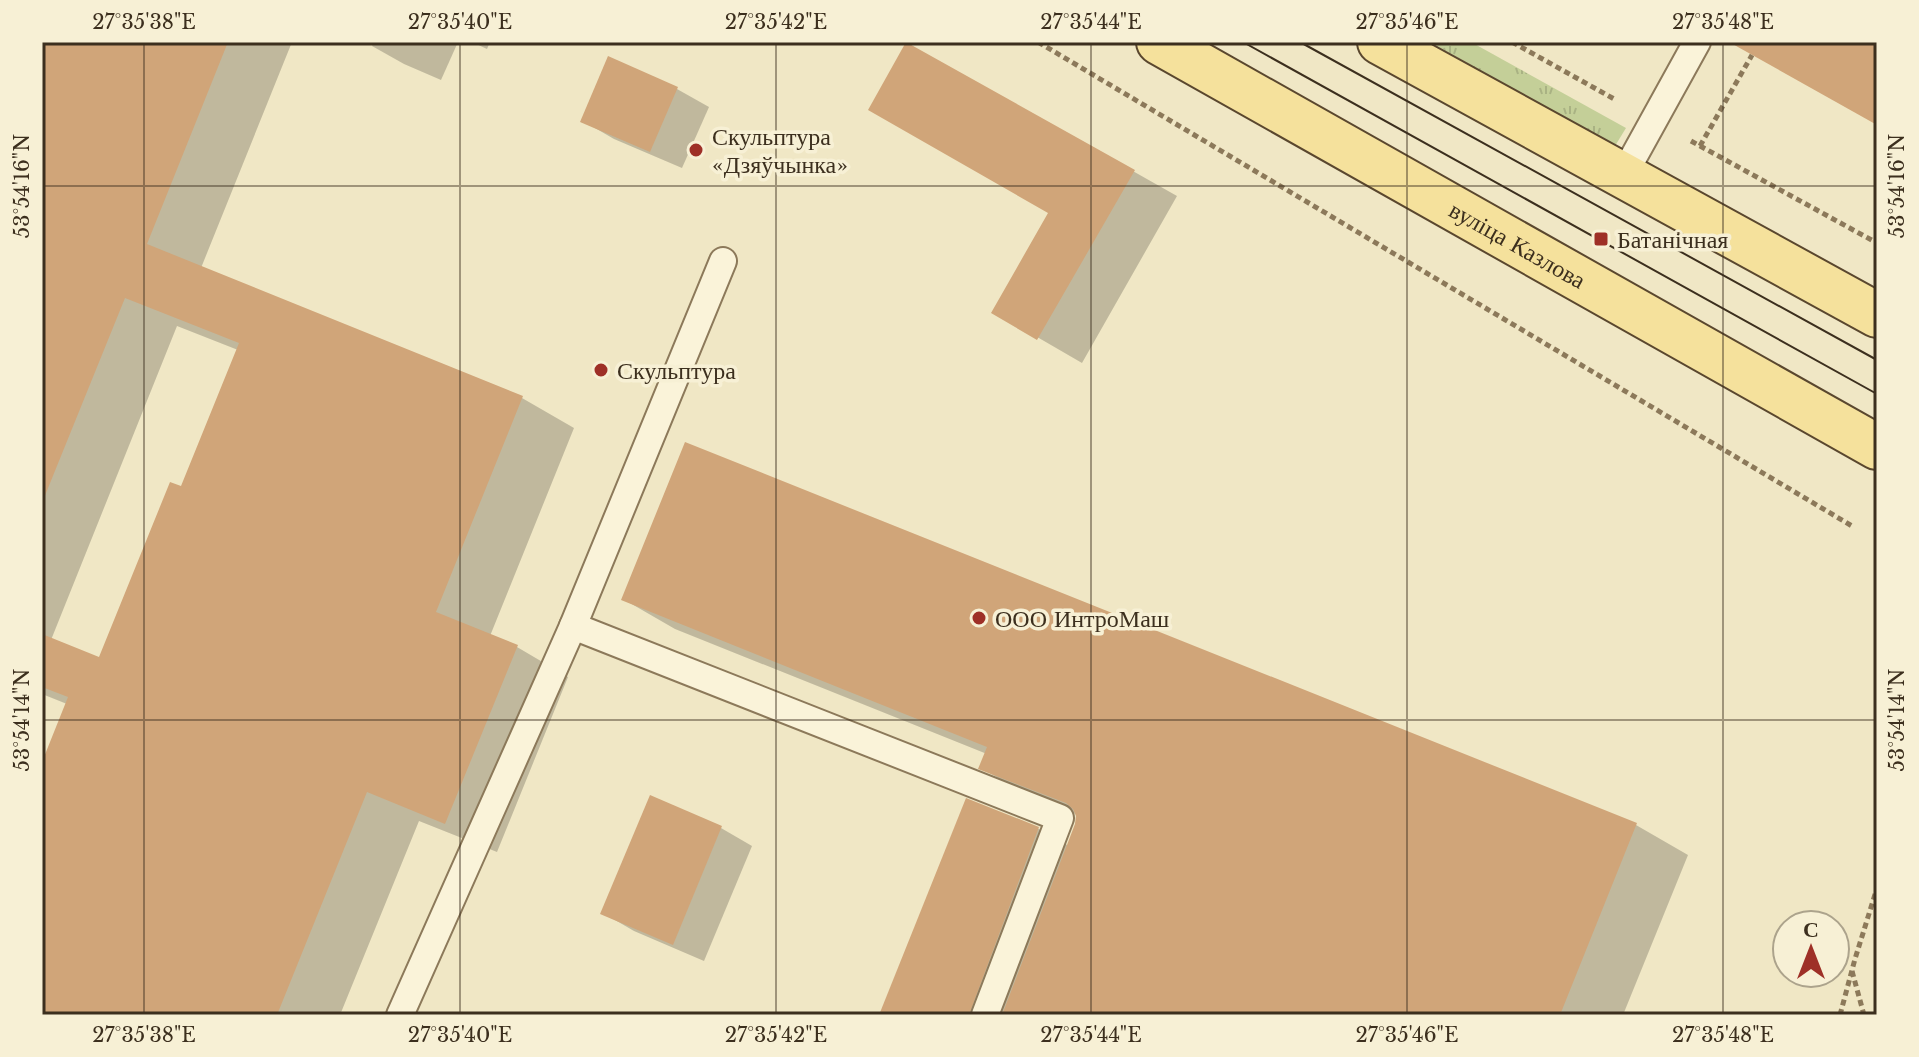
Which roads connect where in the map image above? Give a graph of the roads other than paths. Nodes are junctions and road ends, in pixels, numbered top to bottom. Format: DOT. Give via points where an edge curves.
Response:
graph roads {
  1 [pos="1159,42"];
  2 [pos="1380,42"];
  3 [pos="1697,42"];
  4 [pos="1623,176"];
  5 [pos="723,261"];
  6 [pos="1877,315"];
  7 [pos="1877,447"];
  8 [pos="573,626"];
  9 [pos="400,1015"];
  10 [pos="985,1015"];
  1 -- 7 [label="main road, вуліца Казлова"];
  2 -- 4 [label="main road"];
  3 -- 4 [label="lane"];
  4 -- 6 [label="main road"];
  5 -- 8 [label="lane"];
  8 -- 9 [label="lane"];
  8 -- 10 [label="lane" via="1060,818"];
}
